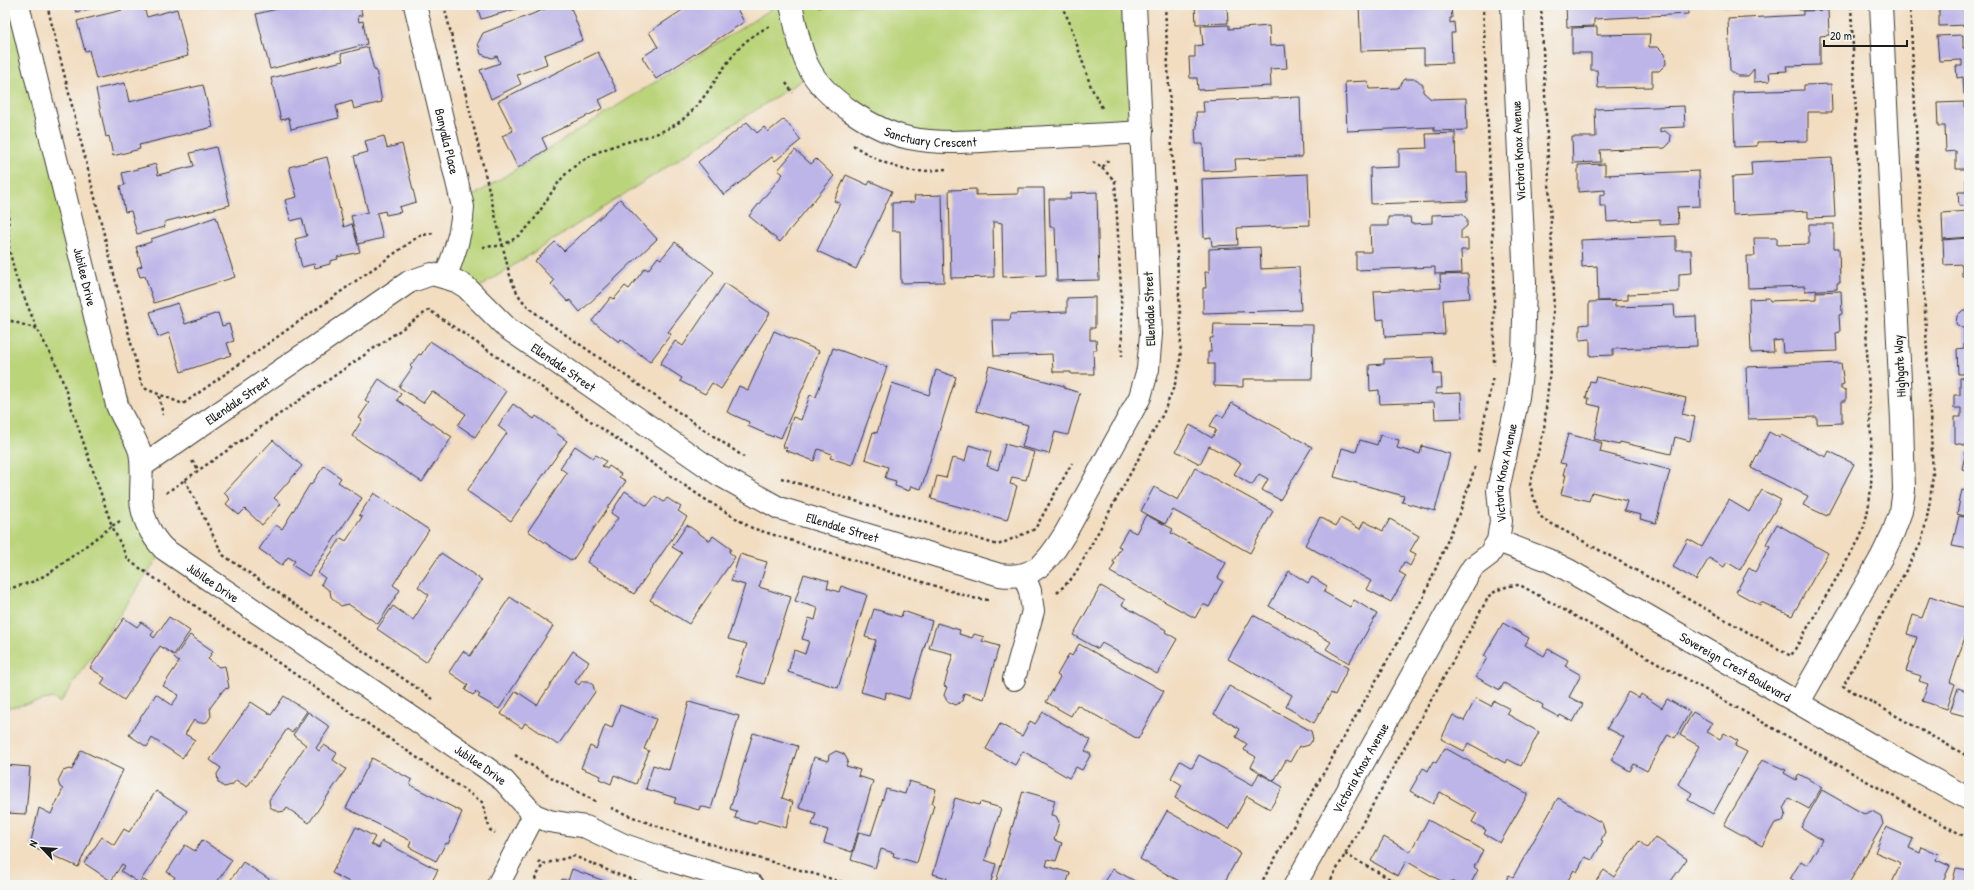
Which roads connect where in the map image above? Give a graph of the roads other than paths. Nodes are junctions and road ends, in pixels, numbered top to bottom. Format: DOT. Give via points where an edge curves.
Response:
graph roads {
  1 [pos="18,5"];
  2 [pos="415,5"];
  3 [pos="791,5"];
  4 [pos="1136,5"];
  5 [pos="1512,5"];
  6 [pos="1881,5"];
  7 [pos="1142,132"];
  8 [pos="445,277"];
  9 [pos="142,466"];
  10 [pos="1498,541"];
  11 [pos="1024,575"];
  12 [pos="1014,680"];
  13 [pos="1799,702"];
  14 [pos="1969,799"];
  15 [pos="534,815"];
  16 [pos="498,885"];
  17 [pos="752,885"];
  18 [pos="1295,885"];
  1 -- 9 [label="street, Jubilee Drive" via="117,405 136,440"];
  2 -- 8 [label="street, Banyalla Place" via="463,207 457,249"];
  3 -- 7 [label="street, Sanctuary Crescent" via="808,67 818,80 838,101 892,133 910,138 963,142"];
  4 -- 7 [label="street, Ellendale Street"];
  5 -- 10 [label="street, Victoria Knox Avenue" via="1525,323 1518,397 1498,490 1501,520"];
  6 -- 13 [label="street, Highgate Way" via="1904,490 1896,526 1881,558"];
  7 -- 11 [label="street, Ellendale Street" via="1151,334 1145,384 1137,404 1066,532 1044,562 1034,571"];
  8 -- 9 [label="street, Ellendale Street" via="432,274 409,282"];
  8 -- 11 [label="street, Ellendale Street" via="466,286 507,328 718,474 762,500 779,508 1000,574"];
  9 -- 15 [label="street, Jubilee Drive" via="142,507 155,540 164,549 492,772 504,781"];
  10 -- 13 [label="street, Sovereign Crest Boulevard" via="1558,565"];
  10 -- 18 [label="street, Victoria Knox Avenue" via="1489,555 1477,563 1465,580"];
  11 -- 12 [label="street" via="1033,611"];
  13 -- 14 [label="street, Sovereign Crest Boulevard"];
  15 -- 16 [label="street"];
  15 -- 17 [label="street, Jubilee Drive" via="549,821 586,827 658,857"];
}
